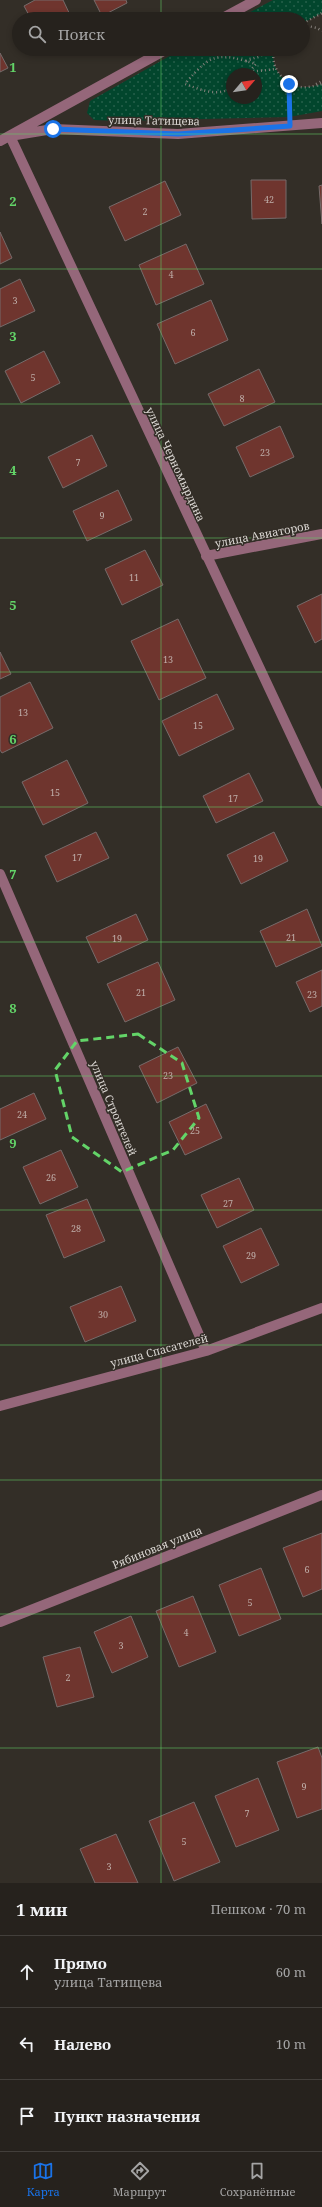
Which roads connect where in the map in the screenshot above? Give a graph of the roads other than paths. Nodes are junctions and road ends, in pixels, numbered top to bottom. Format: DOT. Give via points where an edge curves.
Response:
graph roads {
  1 [pos="256,0"];
  2 [pos="234,12"];
  3 [pos="154,56"];
  4 [pos="322,123"];
  5 [pos="10,136"];
  6 [pos="0,141"];
  7 [pos="322,534"];
  8 [pos="206,556"];
  9 [pos="322,801"];
  10 [pos="0,874"];
  11 [pos="322,1308"];
  12 [pos="206,1351"];
  13 [pos="0,1406"];
  14 [pos="322,1495"];
  15 [pos="0,1622"];
  1 -- 2 [label="street"];
  3 -- 5 [label="street, улица Татищева"];
  4 -- 5 [label="street, улица Татищева" via="178,134 53,129"];
  5 -- 6 [label="street, улица Татищева"];
  5 -- 8 [label="street, улица Черномырдина"];
  7 -- 8 [label="street, улица Авиаторов"];
  8 -- 9 [label="street, улица Черномырдина"];
  10 -- 12 [label="street, улица Строителей"];
  11 -- 12 [label="street, улица Спасателей"];
  12 -- 13 [label="street, улица Спасателей"];
  14 -- 15 [label="street, Рябиновая улица"];
}
